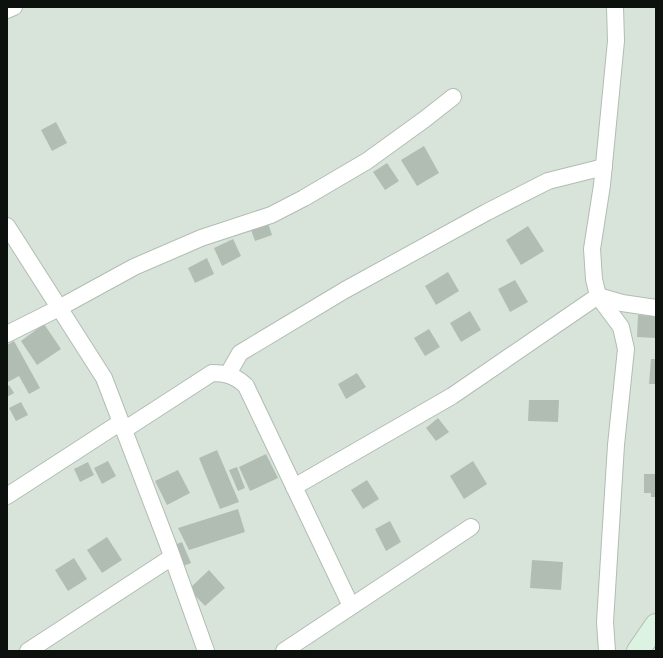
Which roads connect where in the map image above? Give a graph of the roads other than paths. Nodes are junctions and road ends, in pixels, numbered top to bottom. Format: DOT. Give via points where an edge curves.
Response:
graph roads {
  1 [pos="14,7"];
  2 [pos="615,7"];
  3 [pos="7,10"];
  4 [pos="453,97"];
  5 [pos="604,166"];
  6 [pos="7,226"];
  7 [pos="598,296"];
  8 [pos="59,308"];
  9 [pos="656,308"];
  10 [pos="7,334"];
  11 [pos="228,374"];
  12 [pos="123,426"];
  13 [pos="294,487"];
  14 [pos="7,496"];
  15 [pos="471,527"];
  16 [pos="172,557"];
  17 [pos="351,606"];
  18 [pos="656,625"];
  19 [pos="28,651"];
  20 [pos="206,651"];
  21 [pos="284,651"];
  22 [pos="608,651"];
  23 [pos="638,651"];
  1 -- 3 [label="street"];
  2 -- 5 [label="street" via="616,41"];
  4 -- 8 [label="street" via="367,162 304,198 271,215 167,251 96,286"];
  5 -- 7 [label="street" via="592,249"];
  5 -- 11 [label="street" via="548,181 344,290 240,353"];
  6 -- 8 [label="street"];
  7 -- 9 [label="street"];
  7 -- 13 [label="street" via="452,396"];
  7 -- 22 [label="street" via="621,327 626,349 616,445 605,622"];
  8 -- 10 [label="street"];
  8 -- 12 [label="street" via="104,378"];
  11 -- 12 [label="street" via="212,373"];
  11 -- 13 [label="street" via="246,386"];
  12 -- 14 [label="street"];
  12 -- 16 [label="street"];
  13 -- 17 [label="street"];
  15 -- 17 [label="street"];
  16 -- 19 [label="street"];
  16 -- 20 [label="street"];
  17 -- 21 [label="street"];
  18 -- 23 [label="main road"];
}
